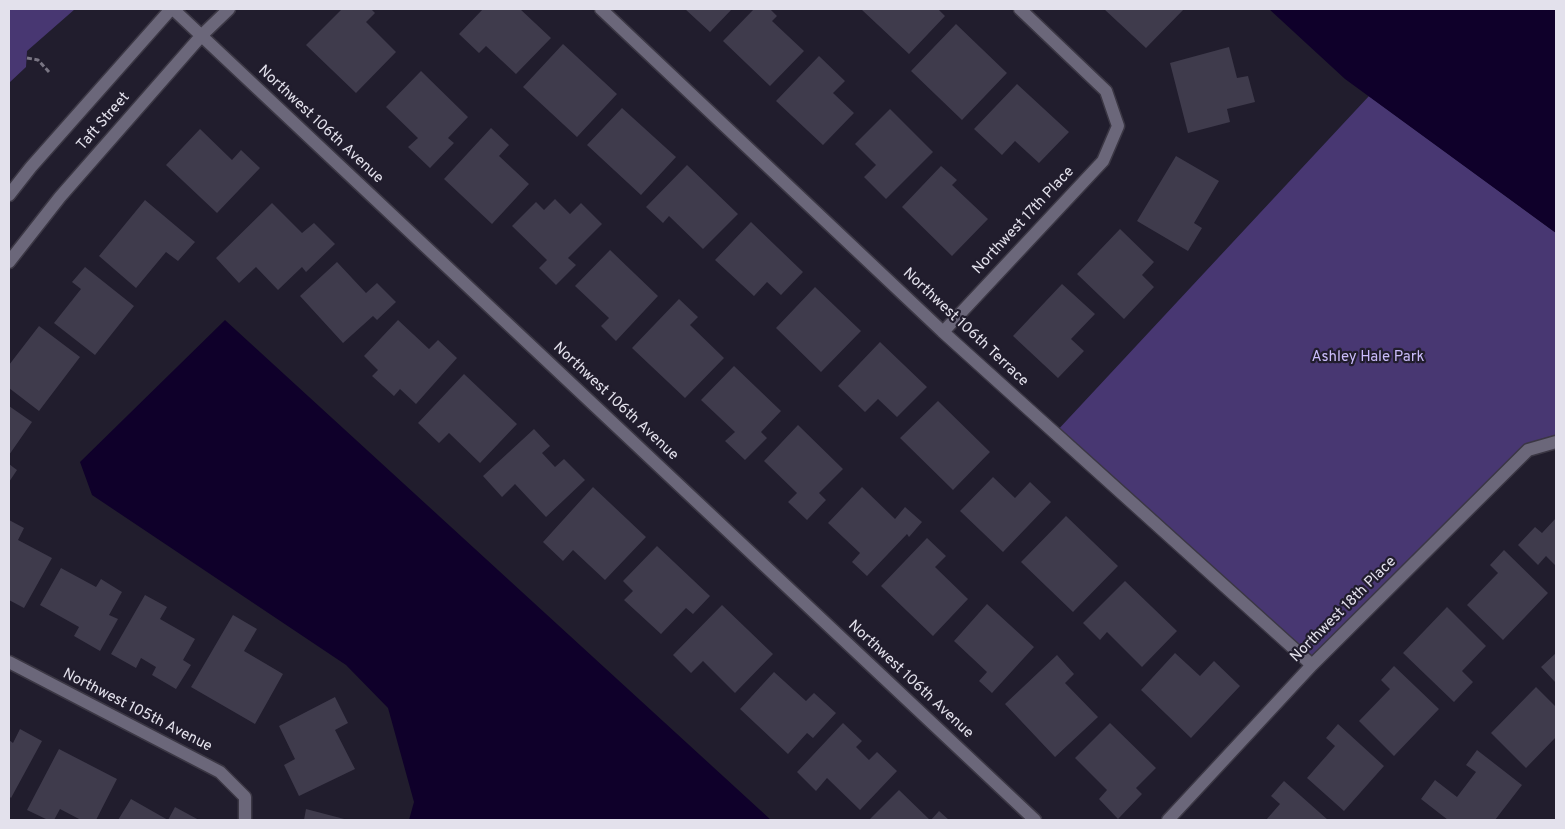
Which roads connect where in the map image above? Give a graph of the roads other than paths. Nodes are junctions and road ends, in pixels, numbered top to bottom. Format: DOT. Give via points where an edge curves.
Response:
graph roads {
  1 [pos="172,9"];
  2 [pos="229,9"];
  3 [pos="602,9"];
  4 [pos="1020,9"];
  5 [pos="202,35"];
  6 [pos="9,194"];
  7 [pos="9,262"];
  8 [pos="943,332"];
  9 [pos="1556,442"];
  10 [pos="9,662"];
  11 [pos="1312,665"];
  12 [pos="245,820"];
  13 [pos="1035,820"];
  14 [pos="1168,820"];
  1 -- 5 [label="street, Northwest 106th Avenue"];
  1 -- 6 [label="street, Taft Street"];
  2 -- 5 [label="street, Taft Street"];
  3 -- 8 [label="street, Northwest 106th Terrace"];
  4 -- 8 [label="street, Northwest 17th Place" via="1106,91 1118,126 1103,161"];
  5 -- 7 [label="street, Taft Street" via="60,197"];
  5 -- 13 [label="street, Northwest 106th Avenue"];
  8 -- 11 [label="street, Northwest 106th Terrace"];
  9 -- 11 [label="street, Northwest 18th Place" via="1528,450"];
  10 -- 12 [label="street, Northwest 105th Avenue" via="220,772 245,797"];
  11 -- 14 [label="street, Northwest 18th Place"];
}
